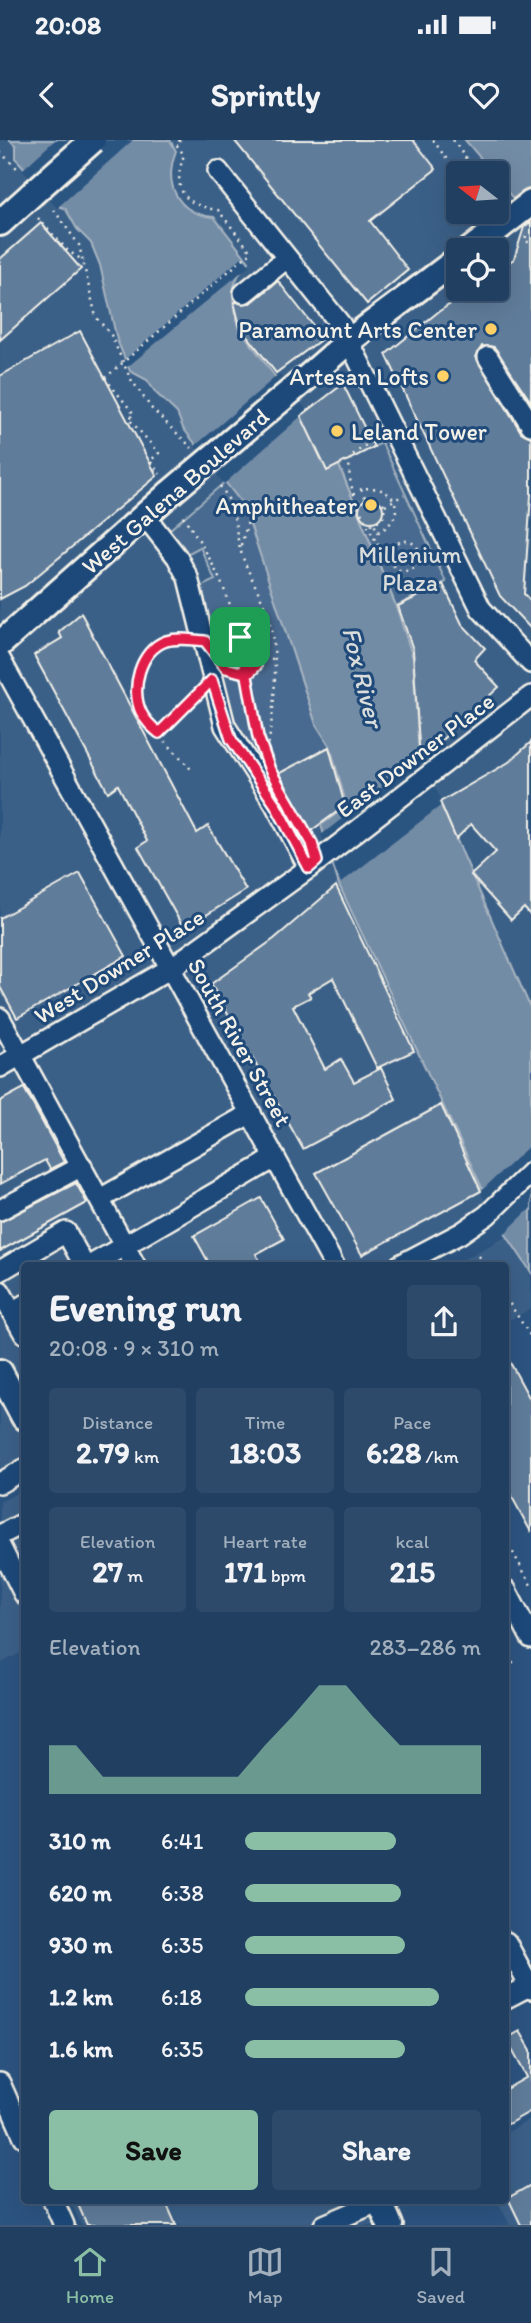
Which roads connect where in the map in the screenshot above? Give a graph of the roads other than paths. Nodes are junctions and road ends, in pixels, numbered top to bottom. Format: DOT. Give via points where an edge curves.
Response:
graph roads {
  1 [pos="93,140"];
  2 [pos="218,171"];
  3 [pos="526,207"];
  4 [pos="0,223"];
  5 [pos="486,238"];
  6 [pos="286,258"];
  7 [pos="446,268"];
  8 [pos="244,293"];
  9 [pos="350,340"];
  10 [pos="488,357"];
  11 [pos="531,425"];
  12 [pos="145,516"];
  13 [pos="0,644"];
  14 [pos="0,659"];
  15 [pos="531,663"];
  16 [pos="527,707"];
  17 [pos="328,852"];
  18 [pos="309,868"];
  19 [pos="172,968"];
  20 [pos="0,1018"];
  21 [pos="20,1056"];
  22 [pos="0,1067"];
  23 [pos="251,1113"];
  24 [pos="275,1158"];
  25 [pos="82,1166"];
  26 [pos="531,1172"];
  27 [pos="100,1199"];
  28 [pos="0,1210"];
  29 [pos="124,1245"];
  30 [pos="82,1262"];
  31 [pos="96,1262"];
  32 [pos="133,1262"];
  33 [pos="332,1262"];
  34 [pos="406,1262"];
  35 [pos="0,1270"];
  36 [pos="0,1291"];
  37 [pos="18,1309"];
  38 [pos="0,1371"];
  39 [pos="21,1411"];
  40 [pos="21,1471"];
  41 [pos="0,1483"];
  42 [pos="21,1524"];
  43 [pos="0,1535"];
  44 [pos="0,1546"];
  45 [pos="21,1579"];
  46 [pos="509,1597"];
  47 [pos="531,1638"];
  48 [pos="509,1948"];
  49 [pos="530,1986"];
  50 [pos="509,1996"];
  51 [pos="0,2083"];
  52 [pos="21,2130"];
  53 [pos="54,2204"];
  54 [pos="372,2204"];
  55 [pos="380,2204"];
  56 [pos="331,2223"];
  57 [pos="64,2225"];
  58 [pos="390,2225"];
  1 -- 4 [label="main road, bridge"];
  2 -- 6 [label="street"];
  3 -- 5 [label="main road"];
  6 -- 8 [label="street"];
  6 -- 9 [label="street"];
  7 -- 9 [label="main road, West Galena Boulevard"];
  9 -- 12 [label="main road, West Galena Boulevard, bridge" via="167,486"];
  9 -- 15 [label="street" via="481,609"];
  10 -- 11 [label="street"];
  12 -- 13 [label="main road, West Galena Boulevard"];
  12 -- 18 [label="street" via="188,578 219,674 231,739 275,804"];
  14 -- 19 [label="street, South River Street"];
  16 -- 17 [label="street, East Downer Place"];
  17 -- 18 [label="street, West Downer Place"];
  18 -- 19 [label="street, West Downer Place"];
  19 -- 21 [label="street, West Downer Place"];
  19 -- 23 [label="street, South River Street"];
  20 -- 21 [label="street"];
  21 -- 22 [label="street, West Downer Place"];
  21 -- 25 [label="street"];
  23 -- 24 [label="street, South River Street"];
  23 -- 27 [label="street"];
  24 -- 29 [label="street"];
  24 -- 33 [label="street, South River Street"];
  25 -- 27 [label="street"];
  25 -- 28 [label="street"];
  26 -- 34 [label="street" via="461,1233"];
  27 -- 29 [label="street"];
  29 -- 31 [label="street"];
  29 -- 32 [label="street"];
  30 -- 35 [label="street" via="66,1232"];
  36 -- 37 [label="street"];
  38 -- 39 [label="main road"];
  40 -- 41 [label="street"];
  42 -- 43 [label="street"];
  44 -- 45 [label="street"];
  46 -- 47 [label="street"];
  48 -- 49 [label="street"];
  49 -- 50 [label="street"];
  51 -- 52 [label="street"];
  53 -- 57 [label="street"];
  54 -- 56 [label="street"];
  55 -- 58 [label="main road"];
}
